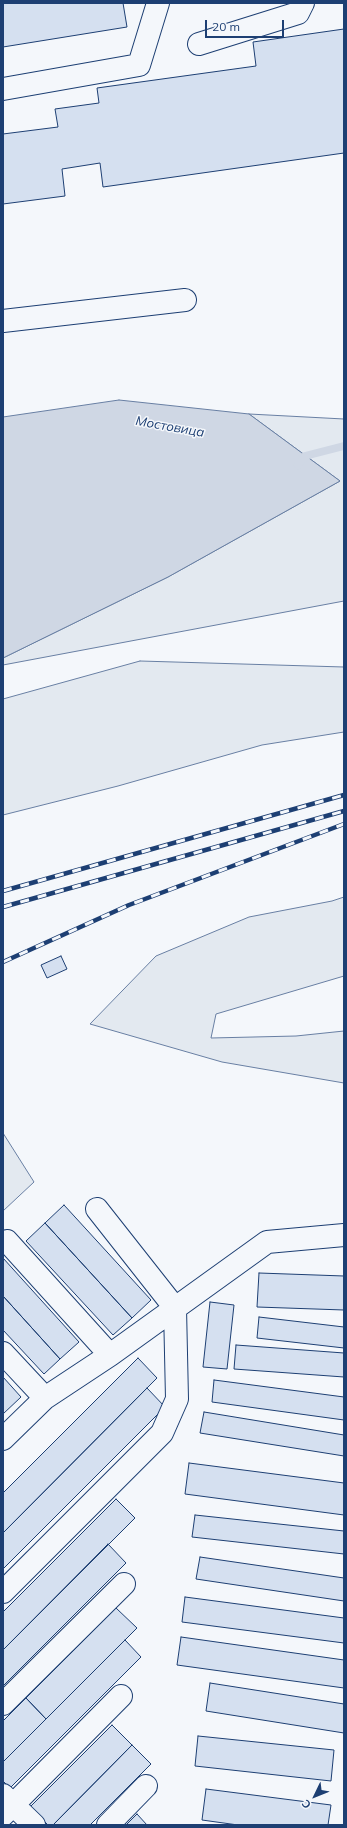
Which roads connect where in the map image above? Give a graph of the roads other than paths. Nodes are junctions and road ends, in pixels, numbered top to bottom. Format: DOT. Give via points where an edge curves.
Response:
graph roads {
  1 [pos="158,3"];
  2 [pos="303,3"];
  3 [pos="199,44"];
  4 [pos="3,89"];
  5 [pos="185,300"];
  6 [pos="3,321"];
  7 [pos="97,1209"];
  8 [pos="344,1234"];
  9 [pos="7,1241"];
  10 [pos="175,1308"];
  11 [pos="3,1353"];
  12 [pos="110,1355"];
  13 [pos="45,1398"];
  14 [pos="3,1439"];
  15 [pos="124,1584"];
  16 [pos="3,1592"];
  17 [pos="121,1696"];
  18 [pos="3,1704"];
  19 [pos="146,1786"];
  20 [pos="6,1805"];
  21 [pos="34,1825"];
  22 [pos="108,1825"];
  1 -- 4 [label="lane" via="139,65"];
  2 -- 3 [label="lane" via="298,13"];
  5 -- 6 [label="lane"];
  7 -- 10 [label="lane"];
  8 -- 10 [label="lane" via="267,1242"];
  9 -- 12 [label="lane"];
  10 -- 12 [label="lane"];
  10 -- 16 [label="lane" via="177,1399 162,1433"];
  11 -- 13 [label="lane"];
  12 -- 13 [label="lane"];
  13 -- 14 [label="lane"];
  15 -- 18 [label="lane"];
  17 -- 20 [label="lane"];
  19 -- 22 [label="lane"];
  20 -- 21 [label="lane"];
}
